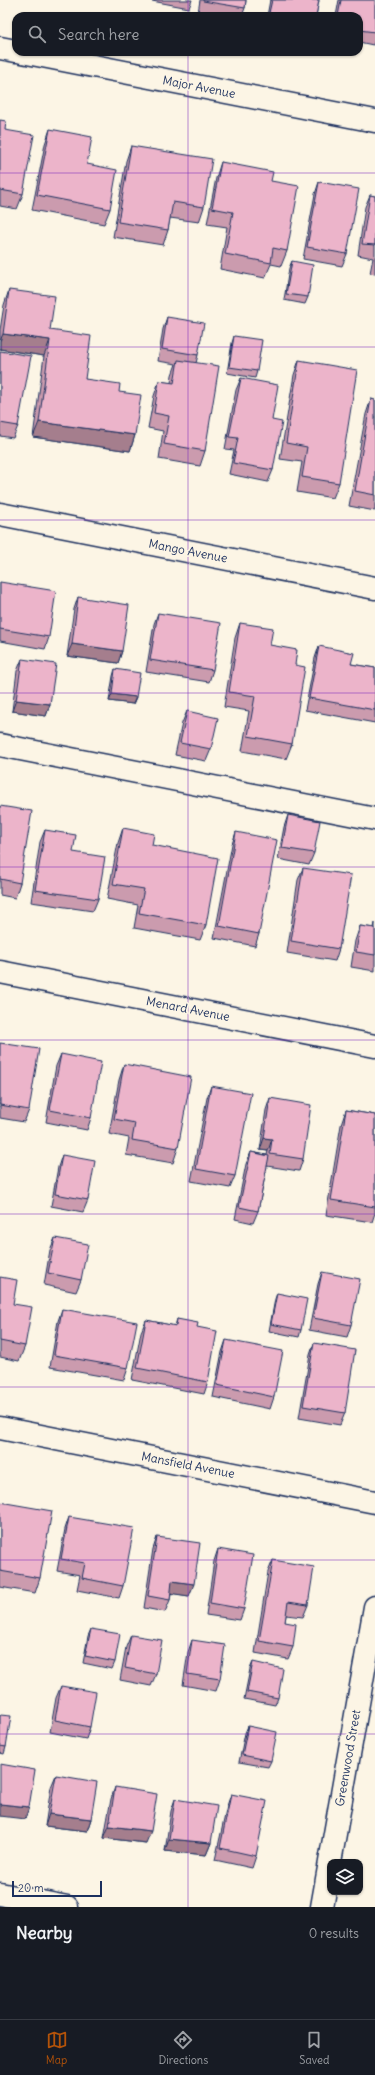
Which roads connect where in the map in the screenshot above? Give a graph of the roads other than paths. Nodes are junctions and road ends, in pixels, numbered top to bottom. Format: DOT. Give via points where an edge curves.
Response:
graph roads {
  1 [pos="0,48"];
  2 [pos="12,50"];
  3 [pos="42,56"];
  4 [pos="375,121"];
  5 [pos="0,514"];
  6 [pos="375,588"];
  7 [pos="0,744"];
  8 [pos="375,819"];
  9 [pos="0,972"];
  10 [pos="375,1046"];
  11 [pos="0,1428"];
  12 [pos="375,1502"];
  13 [pos="375,1607"];
  14 [pos="331,1859"];
  15 [pos="327,1879"];
  16 [pos="0,1894"];
  17 [pos="67,1907"];
  18 [pos="322,1907"];
  1 -- 2 [label="street"];
  3 -- 4 [label="street, Major Avenue"];
  5 -- 6 [label="street, Mango Avenue"];
  7 -- 8 [label="street"];
  9 -- 10 [label="street, Menard Avenue"];
  11 -- 12 [label="street, Mansfield Avenue"];
  13 -- 14 [label="street, Greenwood Street"];
  15 -- 18 [label="street, Greenwood Street"];
  16 -- 17 [label="street"];
}
